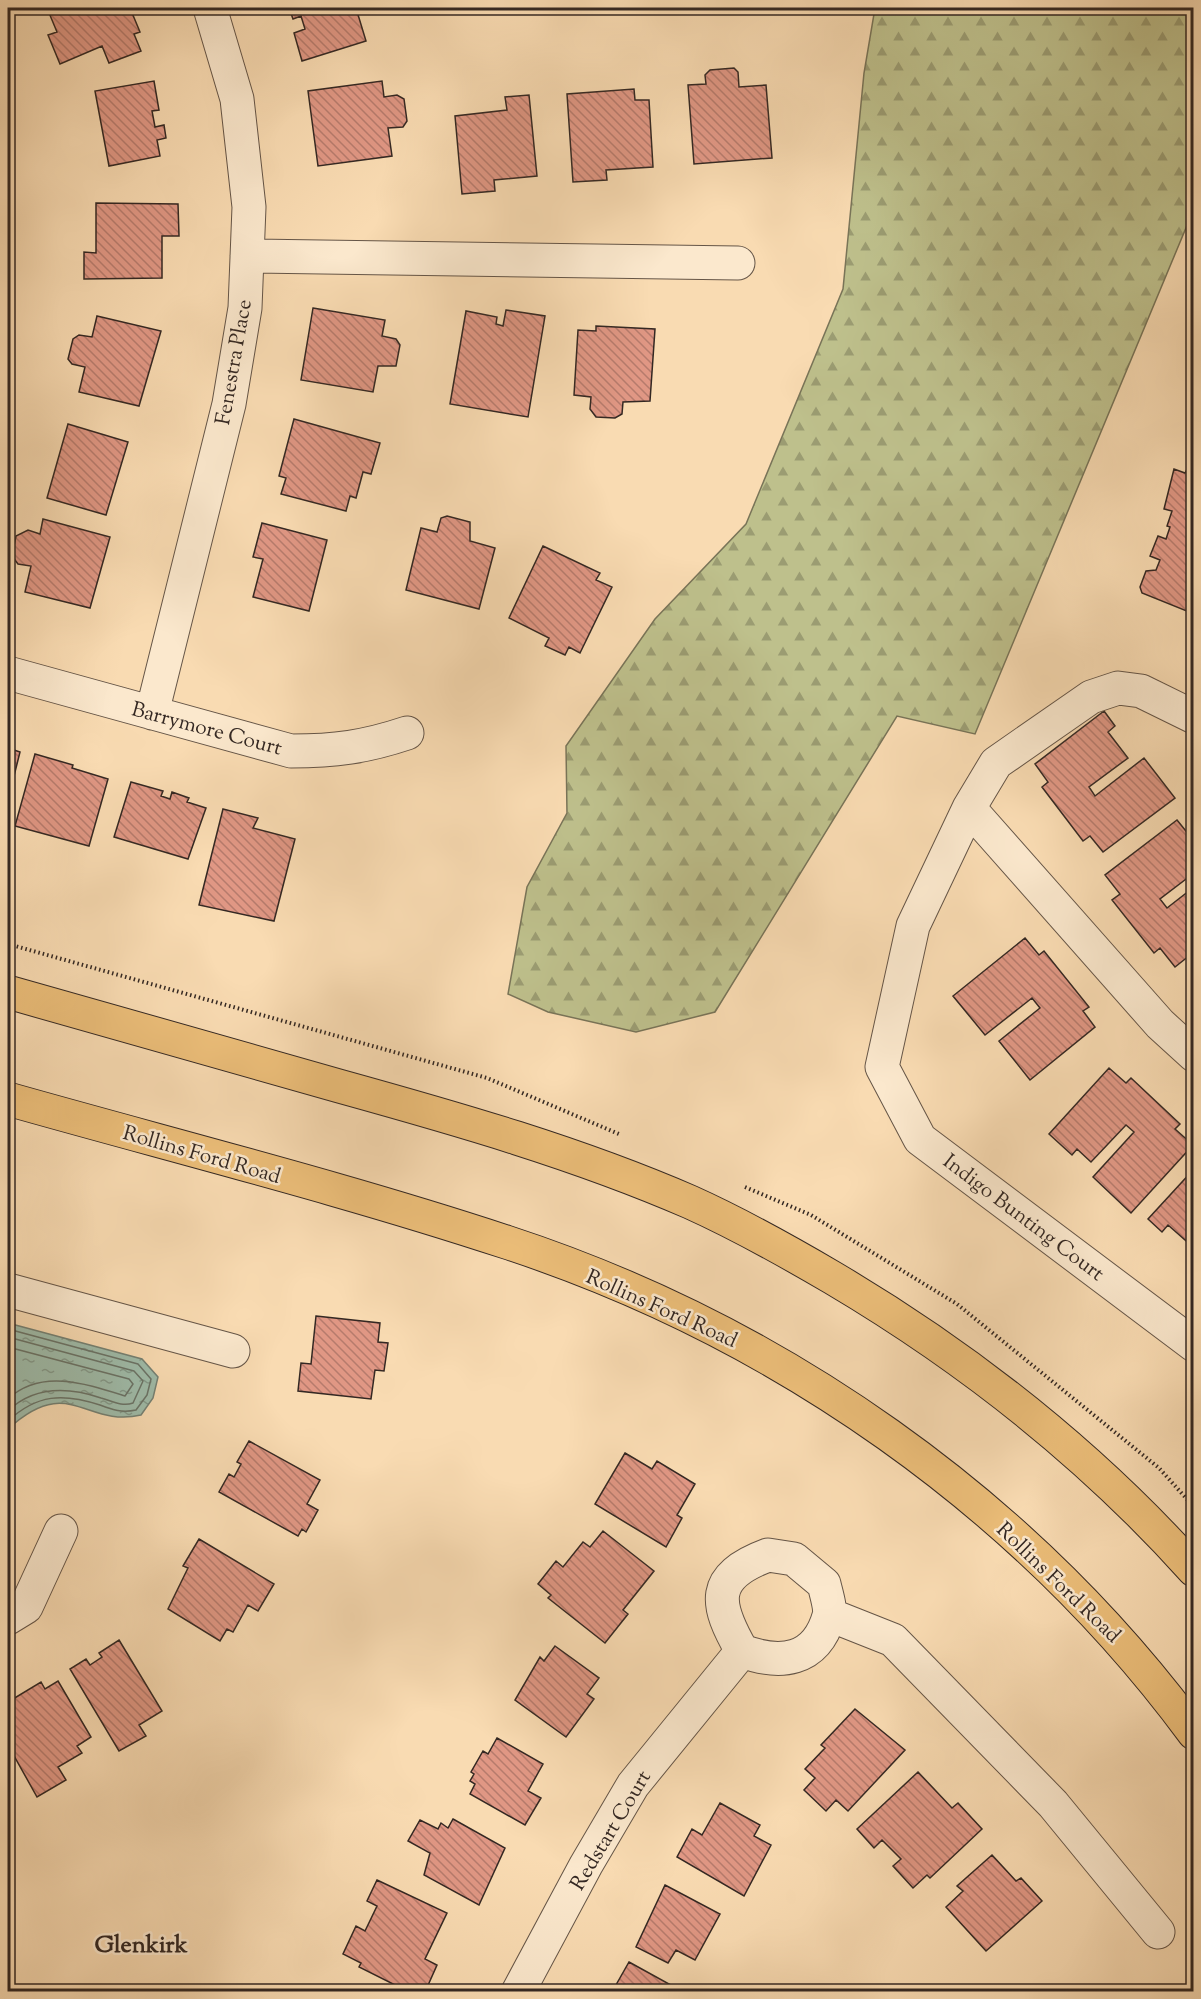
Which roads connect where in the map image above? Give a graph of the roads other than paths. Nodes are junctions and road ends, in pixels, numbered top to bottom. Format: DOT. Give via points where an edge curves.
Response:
graph roads {
  1 [pos="210,8"];
  2 [pos="247,256"];
  3 [pos="738,263"];
  4 [pos="8,673"];
  5 [pos="152,713"];
  6 [pos="1194,717"];
  7 [pos="407,733"];
  8 [pos="969,808"];
  9 [pos="8,992"];
  10 [pos="1194,1055"];
  11 [pos="8,1099"];
  12 [pos="8,1290"];
  13 [pos="1194,1345"];
  14 [pos="233,1351"];
  15 [pos="61,1531"];
  16 [pos="1194,1570"];
  17 [pos="830,1615"];
  18 [pos="8,1618"];
  19 [pos="742,1651"];
  20 [pos="1194,1733"];
  21 [pos="1158,1932"];
  22 [pos="519,1992"];
  1 -- 2 [label="street, Fenestra Place" via="237,99 249,207"];
  2 -- 3 [label="street"];
  2 -- 5 [label="street, Fenestra Place" via="245,308 229,404"];
  4 -- 5 [label="street, Barrymore Court"];
  5 -- 7 [label="street, Barrymore Court" via="291,751 336,751"];
  6 -- 8 [label="street" via="1141,691 1118,688 1091,697 996,763"];
  8 -- 10 [label="street" via="1160,1024"];
  8 -- 13 [label="street, Indigo Bunting Court" via="913,926 882,1067 920,1139"];
  9 -- 16 [label="main road" via="572,1155 693,1203 797,1257 904,1320 1018,1402 1146,1516"];
  11 -- 20 [label="main road, Rollins Ford Road" via="508,1242 628,1289 768,1357 844,1402 964,1493 1027,1548 1130,1652"];
  12 -- 14 [label="street"];
  15 -- 18 [label="street" via="26,1607"];
  17 -- 19 [label="street" via="816,1642 796,1658 766,1660"];
  17 -- 19 [label="street" via="824,1584 794,1559 768,1555 743,1564 729,1579 720,1605"];
  17 -- 21 [label="street" via="893,1640 1053,1804"];
  19 -- 22 [label="street, Redstart Court" via="633,1785"];
}
